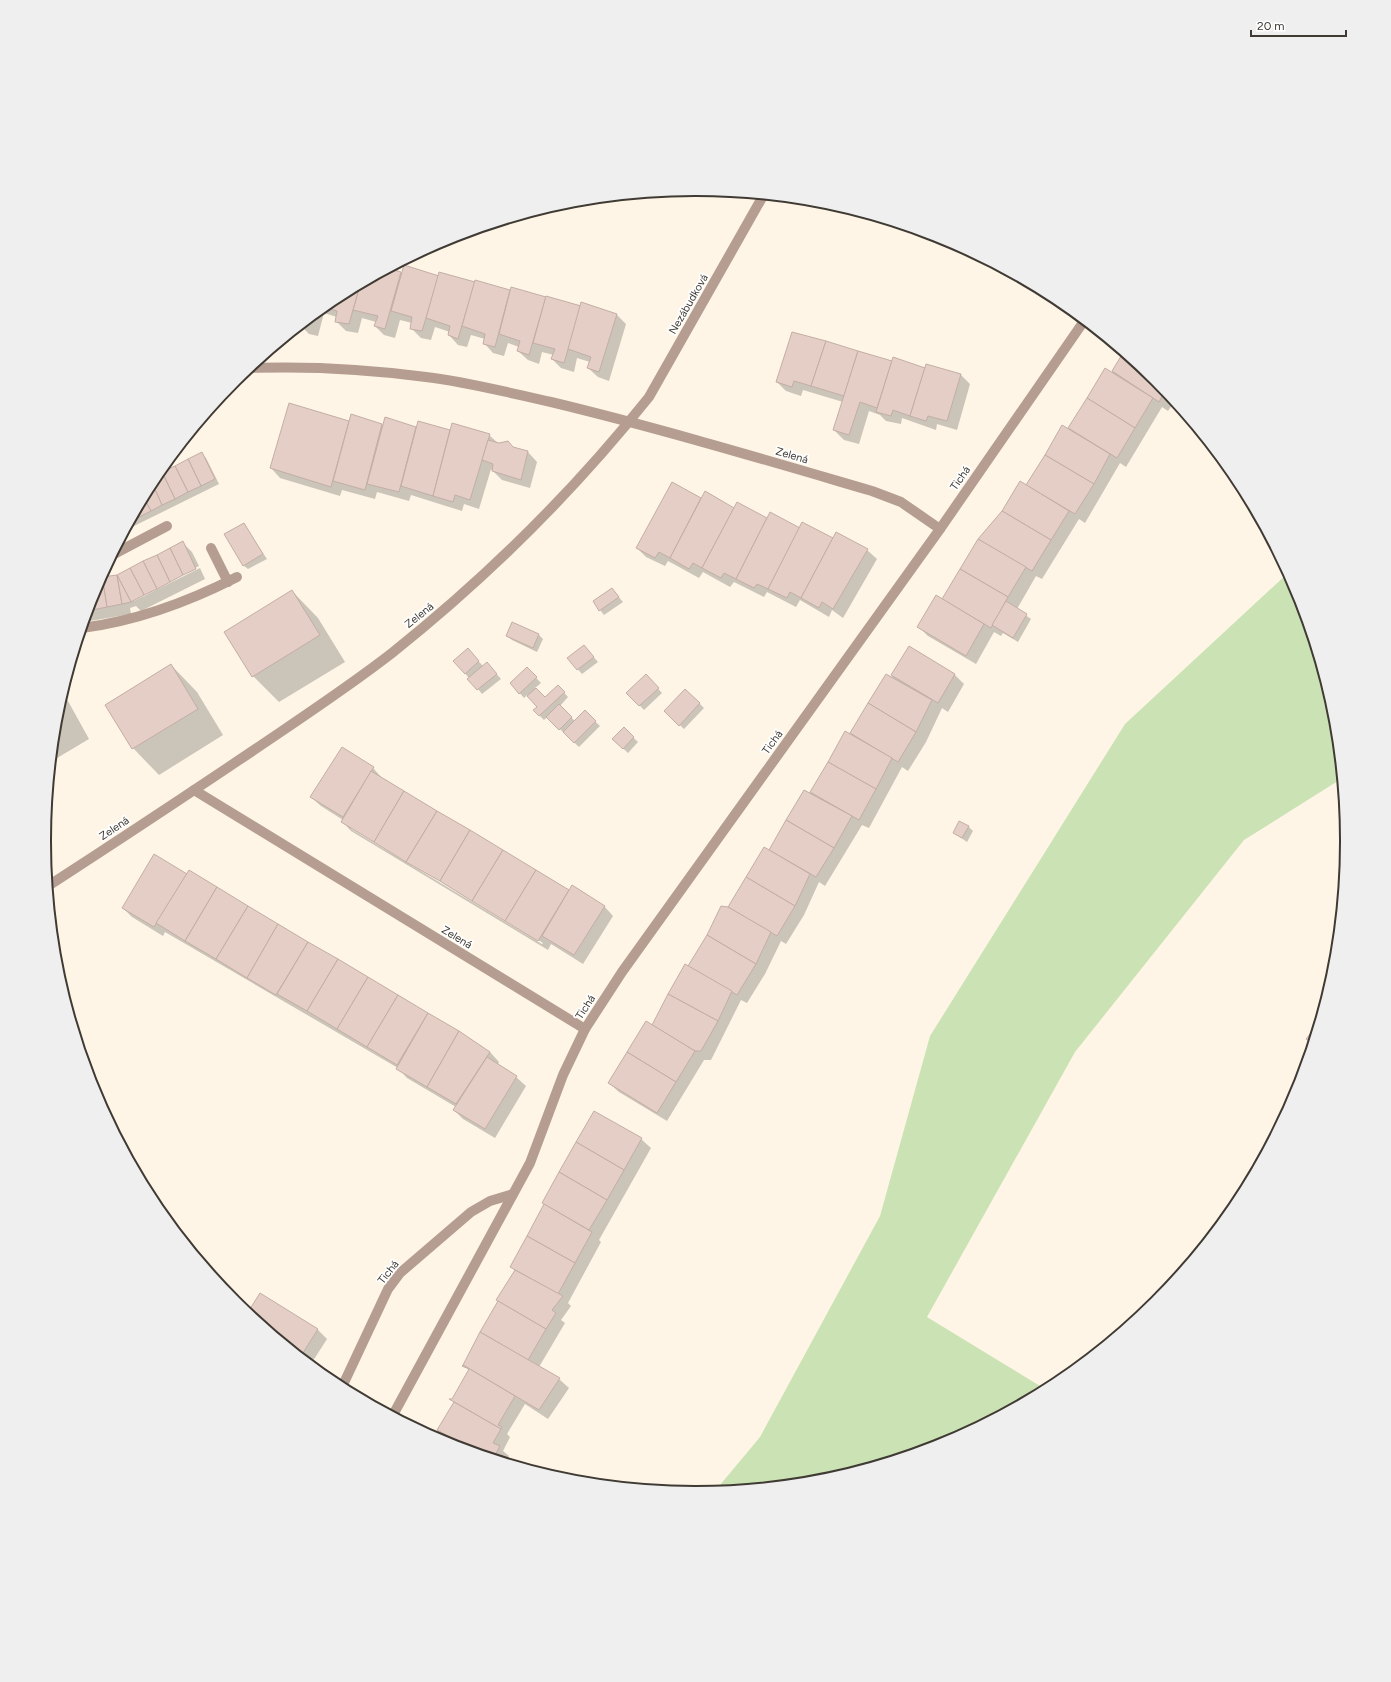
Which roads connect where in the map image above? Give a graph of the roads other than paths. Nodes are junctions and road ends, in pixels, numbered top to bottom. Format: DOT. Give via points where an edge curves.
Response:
graph roads {
  1 [pos="762,200"];
  2 [pos="1081,325"];
  3 [pos="258,368"];
  4 [pos="630,422"];
  5 [pos="166,526"];
  6 [pos="940,528"];
  7 [pos="211,548"];
  8 [pos="120,551"];
  9 [pos="88,627"];
  10 [pos="194,790"];
  11 [pos="52,883"];
  12 [pos="585,1028"];
  13 [pos="512,1194"];
  14 [pos="345,1382"];
  15 [pos="395,1411"];
  1 -- 4 [label="street, Nezábudková" via="649,397"];
  2 -- 6 [label="street, Tichá"];
  3 -- 4 [label="street, Zelená" via="359,370 426,377 490,388"];
  4 -- 6 [label="street, Zelená" via="872,491 901,502"];
  4 -- 10 [label="street, Zelená" via="512,547 454,602 330,698"];
  5 -- 8 [label="street"];
  6 -- 12 [label="street, Tichá" via="622,972"];
  7 -- 9 [label="street" via="233,580 152,613 112,624"];
  10 -- 11 [label="street, Zelená"];
  10 -- 12 [label="street, Zelená"];
  12 -- 13 [label="street, Tichá" via="563,1075 530,1163"];
  13 -- 14 [label="street, Tichá" via="490,1201 471,1212 400,1273 388,1289"];
  13 -- 15 [label="street, Tichá"];
}
